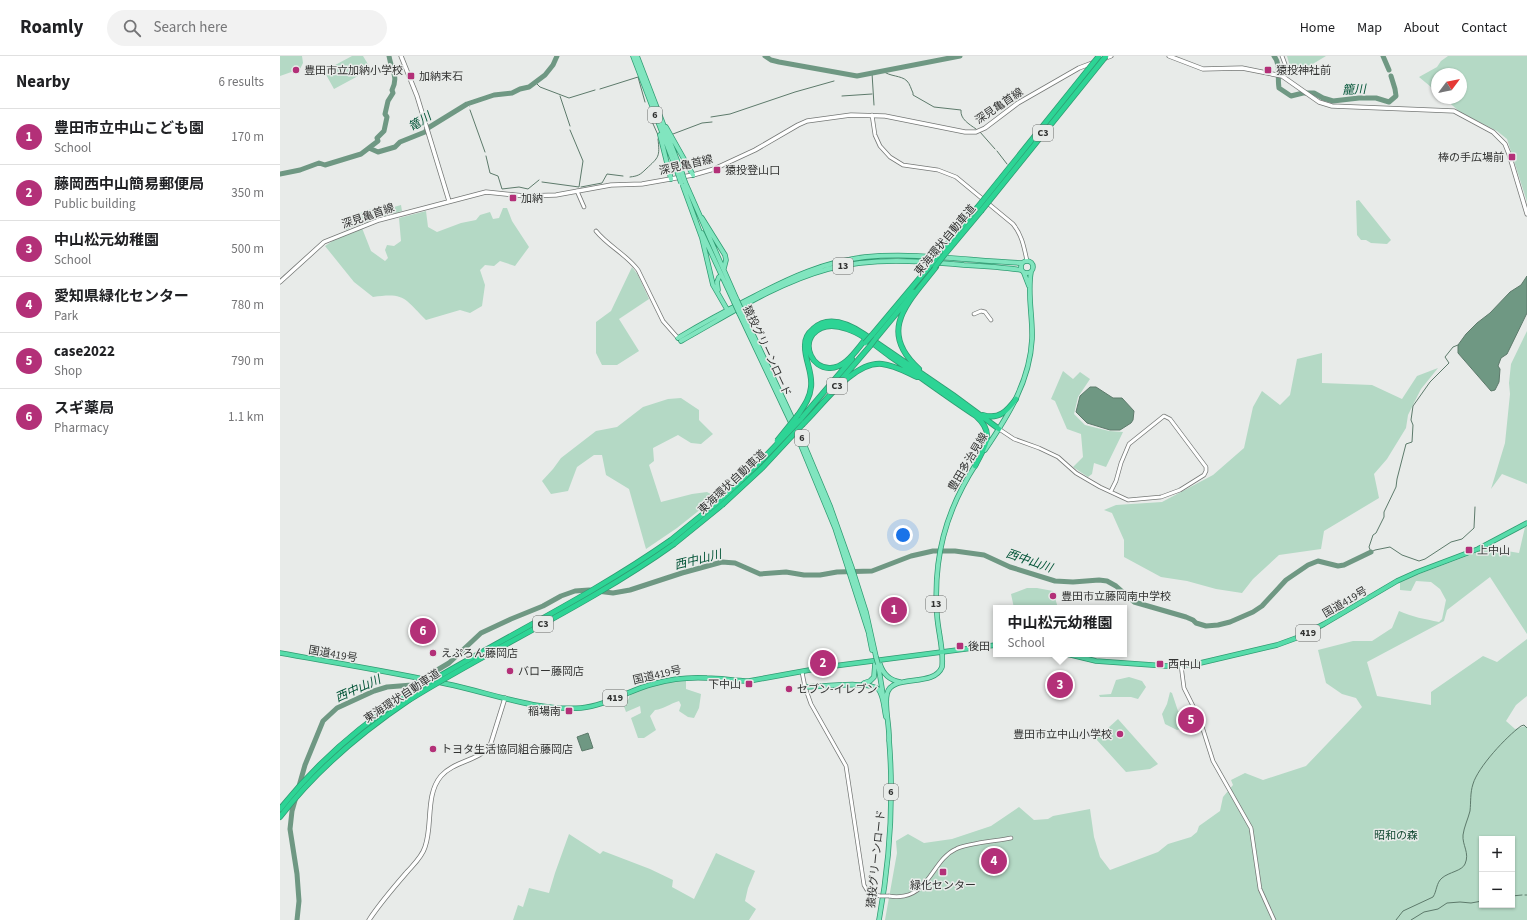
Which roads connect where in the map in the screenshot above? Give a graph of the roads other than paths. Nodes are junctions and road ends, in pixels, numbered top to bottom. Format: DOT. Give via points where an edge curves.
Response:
graph roads {
  1 [pos="401,56"];
  2 [pos="633,56"];
  3 [pos="637,56"];
  4 [pos="1099,56"];
  5 [pos="1106,56"];
  6 [pos="1111,56"];
  7 [pos="1169,56"];
  8 [pos="1282,56"];
  9 [pos="1283,76"];
  10 [pos="645,88"];
  11 [pos="656,107"];
  12 [pos="872,115"];
  13 [pos="680,174"];
  14 [pos="693,175"];
  15 [pos="671,179"];
  16 [pos="684,184"];
  17 [pos="577,191"];
  18 [pos="449,201"];
  19 [pos="584,207"];
  20 [pos="979,209"];
  21 [pos="1527,214"];
  22 [pos="596,231"];
  23 [pos="1027,261"];
  24 [pos="1022,263"];
  25 [pos="936,267"];
  26 [pos="724,268"];
  27 [pos="1023,271"];
  28 [pos="1031,272"];
  29 [pos="719,277"];
  30 [pos="280,282"];
  31 [pos="1029,286"];
  32 [pos="720,296"];
  33 [pos="727,310"];
  34 [pos="730,314"];
  35 [pos="974,314"];
  36 [pos="991,320"];
  37 [pos="873,336"];
  38 [pos="680,339"];
  39 [pos="866,344"];
  40 [pos="930,382"];
  41 [pos="1016,399"];
  42 [pos="977,414"];
  43 [pos="802,422"];
  44 [pos="999,429"];
  45 [pos="975,466"];
  46 [pos="747,476"];
  47 [pos="1111,491"];
  48 [pos="720,504"];
  49 [pos="1527,522"];
  50 [pos="993,645"];
  51 [pos="941,652"];
  52 [pos="280,653"];
  53 [pos="1079,657"];
  54 [pos="877,664"];
  55 [pos="1181,665"];
  56 [pos="802,672"];
  57 [pos="908,682"];
  58 [pos="859,684"];
  59 [pos="805,687"];
  60 [pos="407,698"];
  61 [pos="505,698"];
  62 [pos="888,730"];
  63 [pos="889,741"];
  64 [pos="280,809"];
  65 [pos="280,817"];
  66 [pos="1011,838"];
  67 [pos="369,920"];
  68 [pos="879,920"];
  69 [pos="1274,920"];
  1 -- 18 [label="main road" via="426,124"];
  2 -- 10 [label="main road, 猿投グリーンロード / 6"];
  3 -- 11 [label="main road, 猿投グリーンロード / 6"];
  4 -- 20 [label="highway, 東海環状自動車道 / C3, bridge"];
  5 -- 20 [label="highway, 東海環状自動車道 / C3, bridge"];
  6 -- 12 [label="main road, 深見亀首線" via="1079,68 976,132"];
  7 -- 9 [label="main road" via="1203,69 1242,68"];
  8 -- 9 [label="street" via="1285,64"];
  9 -- 21 [label="main road" via="1324,104 1337,107 1454,111 1493,132 1505,144 1510,154"];
  10 -- 13 [label="main road, 猿投グリーンロード / 6"];
  10 -- 15 [label="main road"];
  11 -- 13 [label="main road, 猿投グリーンロード / 6"];
  11 -- 14 [label="main road"];
  12 -- 14 [label="main road, 深見亀首線" via="851,115 802,123 755,150 714,169"];
  12 -- 23 [label="street" via="875,135 880,146 890,157 904,165 944,172 963,182 1013,224 1023,240"];
  13 -- 16 [label="main road, 猿投グリーンロード / 6, bridge"];
  14 -- 15 [label="main road, 深見亀首線"];
  15 -- 17 [label="main road, 深見亀首線"];
  16 -- 26 [label="main road" via="725,255"];
  16 -- 32 [label="main road" via="702,238 713,285"];
  16 -- 54 [label="main road, 猿投グリーンロード / 6, bridge" via="735,301 802,437 830,506 868,625"];
  17 -- 18 [label="main road, 深見亀首線" via="541,196 486,192"];
  17 -- 19 [label="street"];
  18 -- 30 [label="main road, 深見亀首線" via="369,223 324,242"];
  20 -- 25 [label="highway, 東海環状自動車道 / C3, bridge"];
  20 -- 37 [label="highway, 東海環状自動車道 / C3, bridge" via="902,298"];
  22 -- 38 [label="street" via="638,270 663,321"];
  23 -- 24 [label="main road, 13"];
  23 -- 28 [label="main road, 豊田多治見線 / 13" via="1033,266"];
  24 -- 27 [label="main road, 豊田多治見線 / 13"];
  24 -- 33 [label="main road, 13" via="902,256 856,259 795,275"];
  25 -- 37 [label="highway, 東海環状自動車道 / C3"];
  25 -- 40 [label="highway" via="906,309 898,331 903,352"];
  27 -- 28 [label="main road, 13"];
  27 -- 31 [label="main road, 豊田多治見線 / 13"];
  27 -- 34 [label="main road, 13" via="888,260 851,264 789,283"];
  28 -- 31 [label="main road, 豊田多治見線 / 13"];
  29 -- 32 [label="main road" via="717,286"];
  31 -- 41 [label="main road, 豊田多治見線 / 13" via="1032,340 1026,373"];
  32 -- 33 [label="main road"];
  33 -- 34 [label="main road"];
  33 -- 38 [label="main road, 13"];
  34 -- 38 [label="main road, 13"];
  35 -- 36 [label="street" via="985,312"];
  37 -- 39 [label="highway, 東海環状自動車道 / C3, bridge"];
  39 -- 40 [label="highway" via="841,365 833,368 817,364 809,350 811,338 818,330 829,326 843,327 861,336"];
  39 -- 43 [label="highway, 東海環状自動車道 / C3"];
  40 -- 42 [label="highway"];
  40 -- 43 [label="highway" via="886,365 866,366 850,377"];
  40 -- 46 [label="highway, bridge" via="854,327 835,322 823,323 811,330 805,341 811,385 808,398 798,415"];
  41 -- 42 [label="highway" via="1007,411 997,417"];
  41 -- 44 [label="main road, 豊田多治見線 / 13"];
  42 -- 44 [label="highway" via="991,426"];
  42 -- 45 [label="highway" via="985,426 987,437"];
  43 -- 46 [label="highway, 東海環状自動車道 / C3, bridge"];
  43 -- 48 [label="highway, 東海環状自動車道 / C3, bridge" via="758,471"];
  44 -- 45 [label="main road, 豊田多治見線 / 13"];
  44 -- 47 [label="street" via="1014,439 1058,457 1076,473"];
  45 -- 51 [label="main road, 豊田多治見線 / 13" via="956,498 942,538 935,590"];
  46 -- 48 [label="highway, 東海環状自動車道 / C3, bridge"];
  47 -- 47 [label="street" via="1128,500 1161,497 1180,490 1204,475 1206,469 1170,419 1164,416 1129,444"];
  48 -- 60 [label="highway, 東海環状自動車道 / C3, bridge" via="673,542 577,600 452,668"];
  49 -- 55 [label="highway, 国道419号 / 419" via="1478,549 1397,581 1299,637 1270,647"];
  50 -- 51 [label="highway, 国道419号 / 419"];
  51 -- 56 [label="highway, 国道419号 / 419"];
  51 -- 57 [label="main road, 豊田多治見線" via="940,672"];
  52 -- 61 [label="highway, 国道419号 / 419" via="428,680"];
  53 -- 55 [label="highway, 国道419号 / 419" via="1154,666"];
  54 -- 57 [label="main road" via="890,679"];
  54 -- 58 [label="main road" via="874,677"];
  54 -- 62 [label="main road, 猿投グリーンロード / 6"];
  55 -- 69 [label="street" via="1184,688 1200,720 1213,761 1251,828 1260,889"];
  56 -- 59 [label="street"];
  56 -- 61 [label="highway, 国道419号 / 419" via="749,681 693,677 672,680 581,708 531,704"];
  57 -- 63 [label="main road" via="893,685 887,693"];
  58 -- 59 [label="main road"];
  58 -- 62 [label="main road" via="872,685 879,690"];
  59 -- 66 [label="street, bridge" via="820,722 846,766 864,885 870,893 903,897 918,890 943,859 956,849"];
  60 -- 64 [label="highway, 東海環状自動車道 / C3" via="359,729 329,755"];
  60 -- 65 [label="highway, 東海環状自動車道 / C3" via="355,739 309,783"];
  61 -- 67 [label="main road" via="490,746 485,752 447,771 436,784 425,849"];
  62 -- 63 [label="main road, 猿投グリーンロード / 6"];
  63 -- 68 [label="main road, 猿投グリーンロード / 6" via="890,827"];
}
